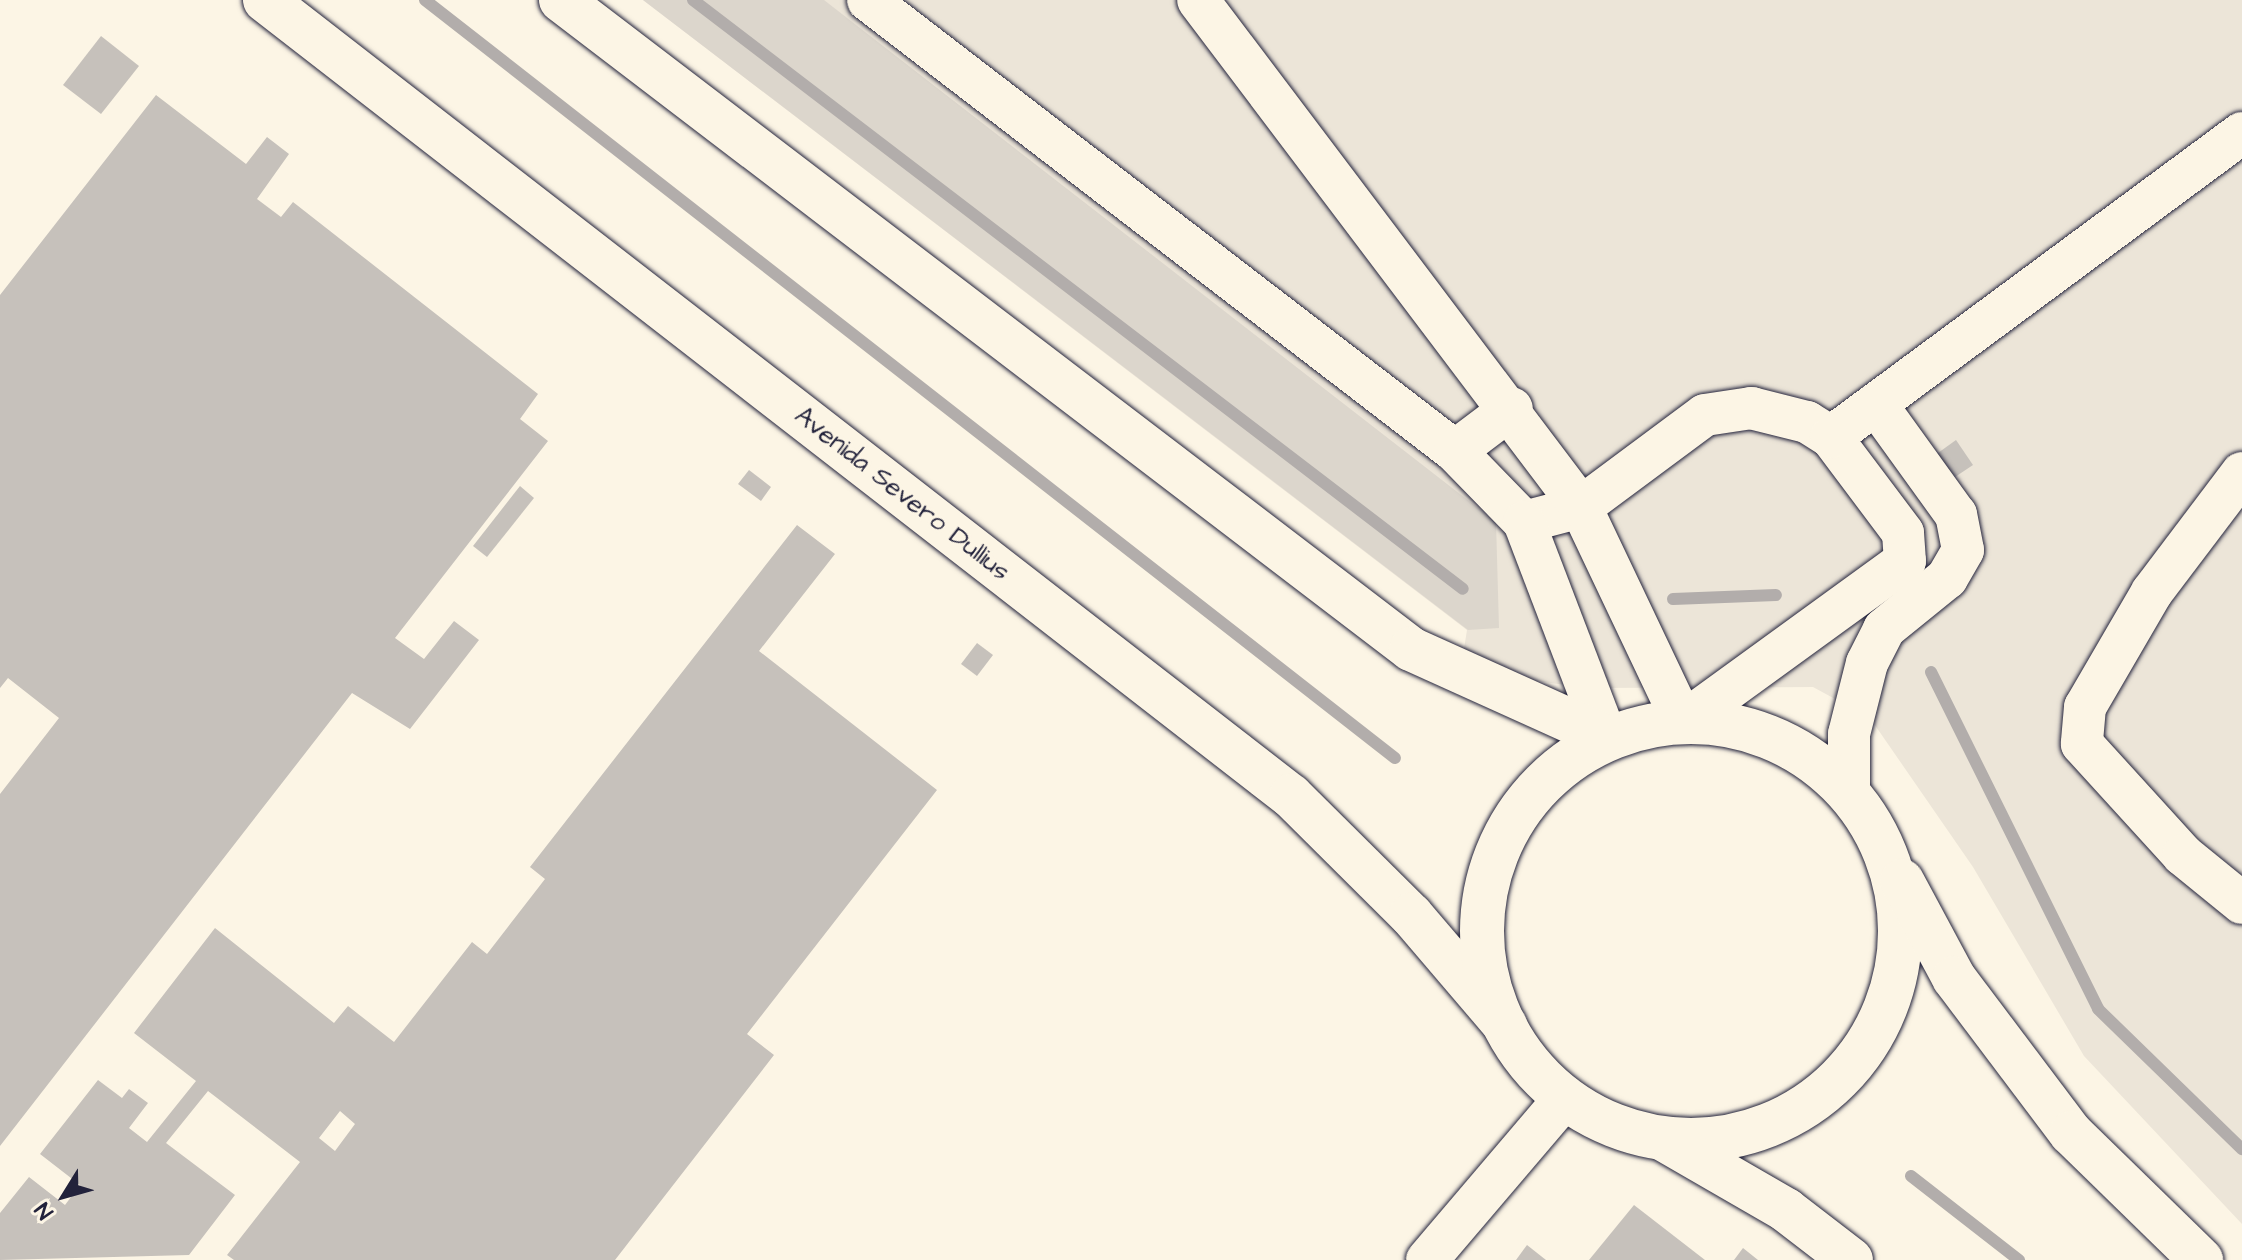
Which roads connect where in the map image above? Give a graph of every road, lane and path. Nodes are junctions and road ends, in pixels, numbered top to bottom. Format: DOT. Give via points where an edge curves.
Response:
graph roads {
  1 [pos="265,0"];
  2 [pos="561,0"];
  3 [pos="868,0"];
  4 [pos="1198,0"];
  5 [pos="2242,133"];
  6 [pos="1876,404"];
  7 [pos="1512,408"];
  8 [pos="1831,437"];
  9 [pos="1455,451"];
  10 [pos="2242,473"];
  11 [pos="1581,507"];
  12 [pos="1524,522"];
  13 [pos="1683,722"];
  14 [pos="1606,737"];
  15 [pos="1849,793"];
  16 [pos="1884,848"];
  17 [pos="2242,903"];
  18 [pos="1505,1025"];
  19 [pos="1565,1098"];
  20 [pos="1663,1139"];
  21 [pos="1427,1260"];
  22 [pos="1851,1260"];
  23 [pos="2201,1260"];
  1 -- 18 [label="main road, Avenida Severo Dullius" via="1291,796 1411,915"];
  2 -- 14 [label="main road" via="1411,649"];
  3 -- 9 [label="street"];
  4 -- 7 [label="street"];
  5 -- 6 [label="street"];
  6 -- 8 [label="street"];
  6 -- 15 [label="street" via="1956,515 1963,550 1947,578 1884,629 1867,663 1849,734"];
  7 -- 9 [label="street"];
  7 -- 11 [label="street"];
  8 -- 11 [label="street" via="1780,412 1705,415"];
  8 -- 13 [label="street" via="1903,533 1905,561"];
  9 -- 12 [label="street"];
  10 -- 17 [label="street" via="2152,592 2085,707 2082,744 2183,855"];
  11 -- 12 [label="street"];
  11 -- 13 [label="street"];
  12 -- 14 [label="street"];
  13 -- 14 [label="main road"];
  13 -- 15 [label="main road" via="1742,727 1799,751"];
  14 -- 18 [label="main road" via="1537,788 1507,830 1489,878 1482,928 1487,978"];
  15 -- 16 [label="main road"];
  16 -- 20 [label="main road" via="1899,904 1900,961 1884,1015 1855,1063 1815,1101 1767,1127 1716,1139"];
  16 -- 23 [label="main road" via="1954,978 2071,1133"];
  18 -- 19 [label="main road, Avenida Severo Dullius"];
  19 -- 20 [label="main road" via="1611,1124"];
  19 -- 21 [label="street"];
  20 -- 22 [label="main road" via="1786,1210"];
}
